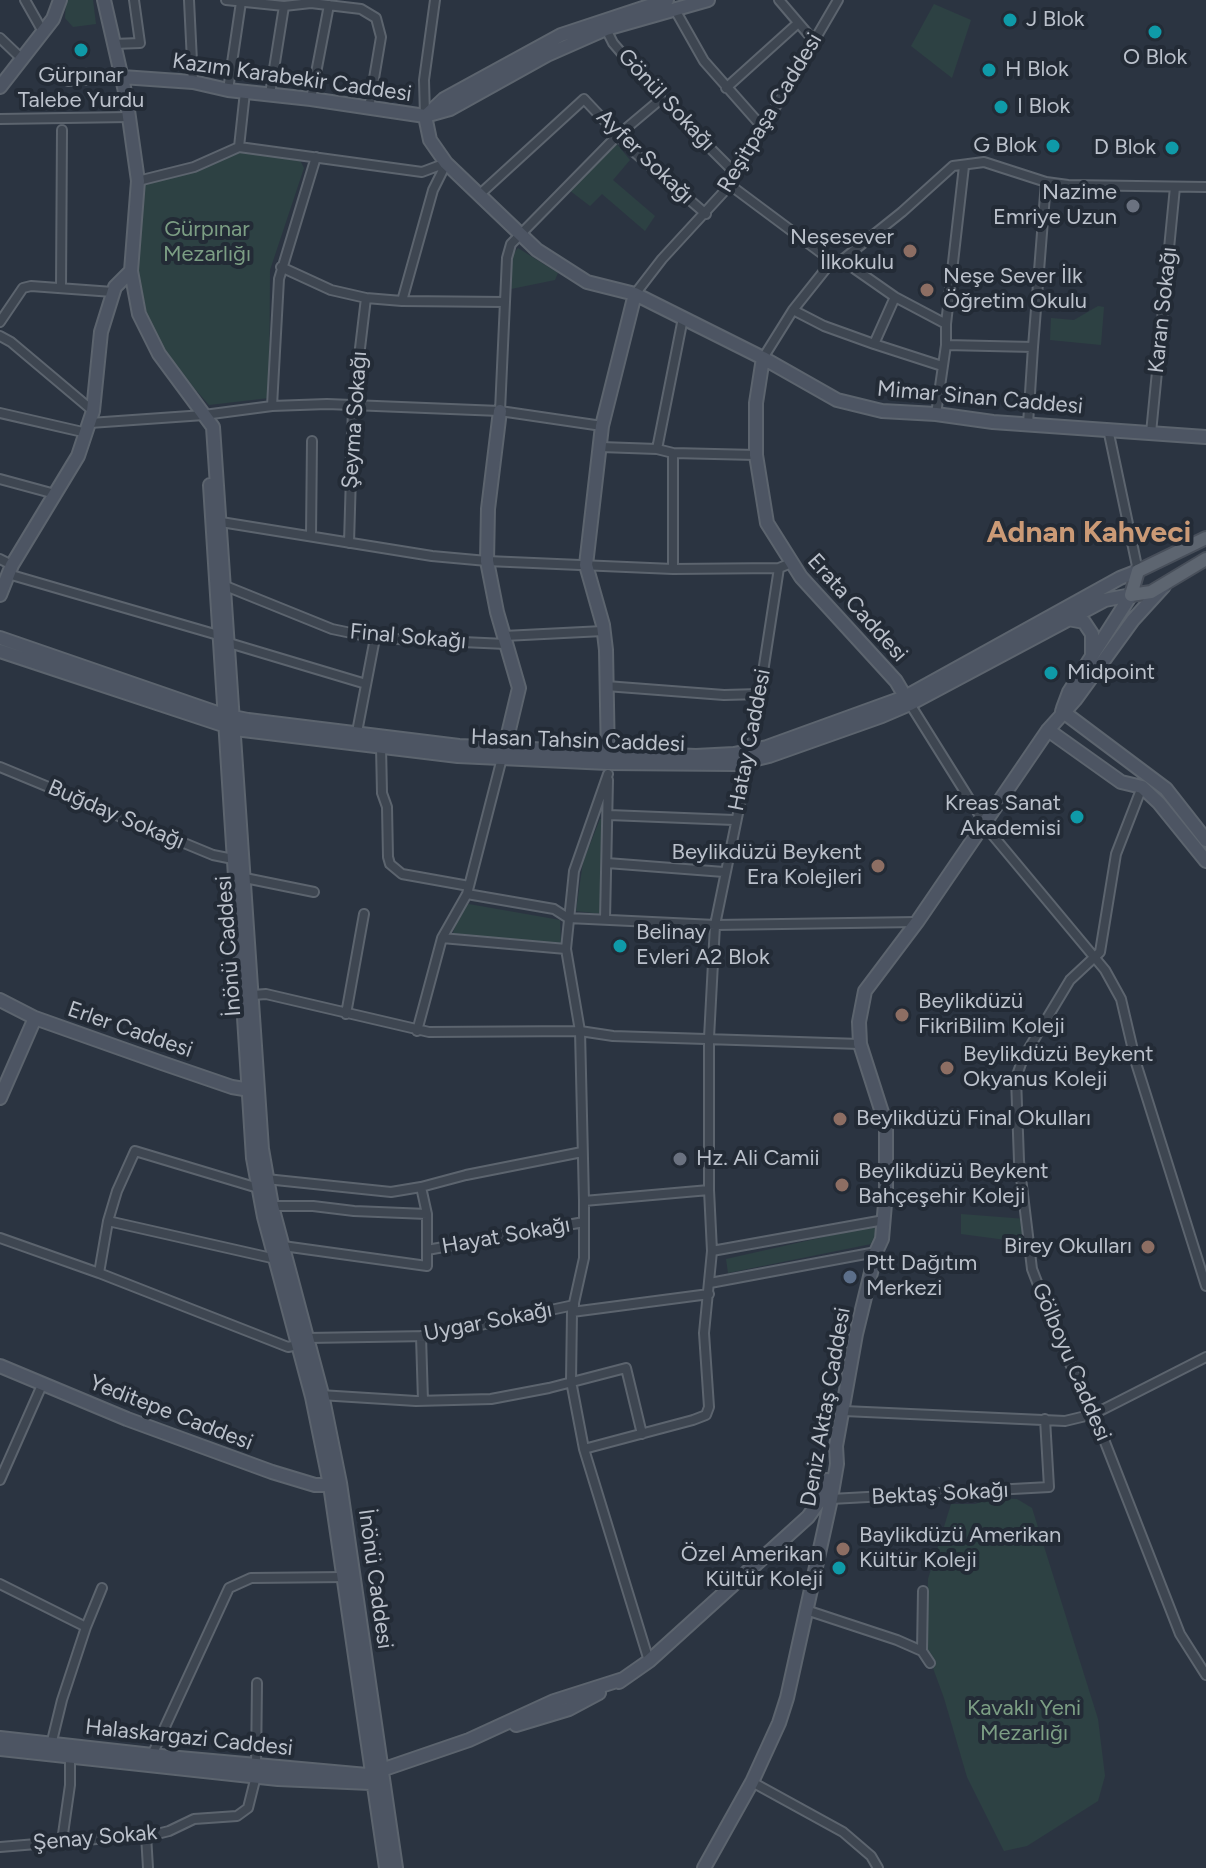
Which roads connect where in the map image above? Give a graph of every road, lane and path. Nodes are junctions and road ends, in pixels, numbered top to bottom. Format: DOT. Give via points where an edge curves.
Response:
graph roads {
  1 [pos="25,0"];
  2 [pos="60,0"];
  3 [pos="104,0"];
  4 [pos="134,0"];
  5 [pos="189,0"];
  6 [pos="226,0"];
  7 [pos="435,0"];
  8 [pos="708,0"];
  9 [pos="779,0"];
  10 [pos="838,0"];
  11 [pos="241,2"];
  12 [pos="312,2"];
  13 [pos="670,4"];
  14 [pos="329,5"];
  15 [pos="284,6"];
  16 [pos="797,24"];
  17 [pos="604,25"];
  18 [pos="42,30"];
  19 [pos="0,38"];
  20 [pos="814,41"];
  21 [pos="113,44"];
  22 [pos="22,59"];
  23 [pos="122,77"];
  24 [pos="68,81"];
  25 [pos="193,82"];
  26 [pos="0,87"];
  27 [pos="726,88"];
  28 [pos="228,90"];
  29 [pos="245,92"];
  30 [pos="270,94"];
  31 [pos="311,99"];
  32 [pos="661,99"];
  33 [pos="369,108"];
  34 [pos="425,116"];
  35 [pos="129,117"];
  36 [pos="0,119"];
  37 [pos="764,129"];
  38 [pos="62,130"];
  39 [pos="617,136"];
  40 [pos="239,147"];
  41 [pos="316,157"];
  42 [pos="446,163"];
  43 [pos="964,166"];
  44 [pos="737,175"];
  45 [pos="138,181"];
  46 [pos="1046,182"];
  47 [pos="730,185"];
  48 [pos="1175,187"];
  49 [pos="1206,187"];
  50 [pos="479,195"];
  51 [pos="706,214"];
  52 [pos="519,235"];
  53 [pos="837,260"];
  54 [pos="281,267"];
  55 [pos="131,271"];
  56 [pos="61,288"];
  57 [pos="113,292"];
  58 [pos="635,294"];
  59 [pos="895,297"];
  60 [pos="366,298"];
  61 [pos="402,301"];
  62 [pos="505,302"];
  63 [pos="793,310"];
  64 [pos="683,318"];
  65 [pos="0,322"];
  66 [pos="946,324"];
  67 [pos="0,336"];
  68 [pos="874,344"];
  69 [pos="946,345"];
  70 [pos="1033,347"];
  71 [pos="763,358"];
  72 [pos="942,366"];
  73 [pos="272,406"];
  74 [pos="353,407"];
  75 [pos="500,411"];
  76 [pos="0,413"];
  77 [pos="936,414"];
  78 [pos="206,416"];
  79 [pos="90,422"];
  80 [pos="1028,424"];
  81 [pos="602,426"];
  82 [pos="1108,429"];
  83 [pos="1151,433"];
  84 [pos="1206,437"];
  85 [pos="312,441"];
  86 [pos="601,447"];
  87 [pos="657,449"];
  88 [pos="673,453"];
  89 [pos="756,455"];
  90 [pos="0,479"];
  91 [pos="55,494"];
  92 [pos="221,522"];
  93 [pos="311,536"];
  94 [pos="1206,538"];
  95 [pos="349,543"];
  96 [pos="487,561"];
  97 [pos="1205,563"];
  98 [pos="586,565"];
  99 [pos="785,565"];
  100 [pos="6,566"];
  101 [pos="673,569"];
  102 [pos="1138,571"];
  103 [pos="223,585"];
  104 [pos="1164,586"];
  105 [pos="0,595"];
  106 [pos="1131,595"];
  107 [pos="1068,619"];
  108 [pos="603,631"];
  109 [pos="0,638"];
  110 [pos="375,638"];
  111 [pos="223,639"];
  112 [pos="505,640"];
  113 [pos="0,651"];
  114 [pos="1092,656"];
  115 [pos="366,684"];
  116 [pos="606,686"];
  117 [pos="760,694"];
  118 [pos="907,700"];
  119 [pos="1062,711"];
  120 [pos="229,722"];
  121 [pos="1048,730"];
  122 [pos="357,732"];
  123 [pos="381,746"];
  124 [pos="504,754"];
  125 [pos="750,755"];
  126 [pos="608,763"];
  127 [pos="0,767"];
  128 [pos="1145,781"];
  129 [pos="609,815"];
  130 [pos="734,820"];
  131 [pos="984,821"];
  132 [pos="1206,840"];
  133 [pos="233,859"];
  134 [pos="1206,861"];
  135 [pos="607,863"];
  136 [pos="724,872"];
  137 [pos="245,878"];
  138 [pos="468,890"];
  139 [pos="314,892"];
  140 [pos="364,914"];
  141 [pos="568,918"];
  142 [pos="605,919"];
  143 [pos="917,922"];
  144 [pos="715,925"];
  145 [pos="442,938"];
  146 [pos="566,949"];
  147 [pos="1094,957"];
  148 [pos="248,995"];
  149 [pos="0,1000"];
  150 [pos="346,1014"];
  151 [pos="35,1018"];
  152 [pos="417,1031"];
  153 [pos="580,1031"];
  154 [pos="709,1038"];
  155 [pos="860,1044"];
  156 [pos="254,1091"];
  157 [pos="0,1098"];
  158 [pos="582,1152"];
  159 [pos="262,1184"];
  160 [pos="421,1187"];
  161 [pos="709,1190"];
  162 [pos="584,1201"];
  163 [pos="272,1206"];
  164 [pos="427,1214"];
  165 [pos="884,1220"];
  166 [pos="108,1221"];
  167 [pos="584,1222"];
  168 [pos="0,1238"];
  169 [pos="427,1250"];
  170 [pos="277,1251"];
  171 [pos="712,1251"];
  172 [pos="876,1252"];
  173 [pos="99,1273"];
  174 [pos="710,1283"];
  175 [pos="1206,1286"];
  176 [pos="709,1294"];
  177 [pos="573,1308"];
  178 [pos="421,1336"];
  179 [pos="302,1341"];
  180 [pos="1206,1357"];
  181 [pos="0,1366"];
  182 [pos="571,1381"];
  183 [pos="42,1385"];
  184 [pos="317,1396"];
  185 [pos="423,1401"];
  186 [pos="844,1411"];
  187 [pos="1094,1414"];
  188 [pos="1045,1419"];
  189 [pos="642,1434"];
  190 [pos="836,1446"];
  191 [pos="584,1449"];
  192 [pos="329,1450"];
  193 [pos="0,1480"];
  194 [pos="330,1485"];
  195 [pos="831,1499"];
  196 [pos="342,1527"];
  197 [pos="780,1543"];
  198 [pos="820,1548"];
  199 [pos="349,1577"];
  200 [pos="0,1584"];
  201 [pos="102,1588"];
  202 [pos="923,1591"];
  203 [pos="806,1610"];
  204 [pos="86,1627"];
  205 [pos="922,1651"];
  206 [pos="649,1661"];
  207 [pos="930,1663"];
  208 [pos="1206,1675"];
  209 [pos="257,1683"];
  210 [pos="0,1738"];
  211 [pos="50,1748"];
  212 [pos="0,1749"];
  213 [pos="70,1756"];
  214 [pos="150,1760"];
  215 [pos="256,1771"];
  216 [pos="379,1778"];
  217 [pos="752,1782"];
  218 [pos="146,1835"];
  219 [pos="62,1841"];
  220 [pos="0,1847"];
  221 [pos="390,1851"];
  222 [pos="148,1868"];
  223 [pos="386,1868"];
  224 [pos="396,1868"];
  225 [pos="704,1868"];
  226 [pos="878,1868"];
  1 -- 18 [label="street"];
  2 -- 18 [label="street"];
  3 -- 21 [label="street"];
  4 -- 21 [label="street" via="140,43"];
  5 -- 25 [label="street"];
  6 -- 11 [label="street"];
  7 -- 34 [label="street" via="424,80"];
  8 -- 13 [label="street, Kazım Karabekir Caddesi"];
  9 -- 16 [label="street"];
  10 -- 20 [label="street, Reşitpaşa Caddesi"];
  11 -- 15 [label="street"];
  11 -- 28 [label="street"];
  12 -- 14 [label="street"];
  12 -- 15 [label="street"];
  13 -- 17 [label="street, Kazım Karabekir Caddesi"];
  13 -- 27 [label="street"];
  14 -- 31 [label="street"];
  14 -- 33 [label="street" via="361,9 376,18 381,37"];
  15 -- 30 [label="street"];
  16 -- 20 [label="street"];
  16 -- 27 [label="street"];
  17 -- 32 [label="street, Gönül Sokağı"];
  17 -- 34 [label="street, Kazım Karabekir Caddesi" via="561,35 444,99"];
  18 -- 22 [label="street"];
  19 -- 22 [label="street"];
  20 -- 37 [label="street, Reşitpaşa Caddesi"];
  21 -- 23 [label="street"];
  22 -- 26 [label="street"];
  23 -- 24 [label="street"];
  23 -- 25 [label="street, Kazım Karabekir Caddesi"];
  23 -- 35 [label="street"];
  25 -- 28 [label="street, Kazım Karabekir Caddesi"];
  27 -- 37 [label="street"];
  28 -- 29 [label="street, Kazım Karabekir Caddesi"];
  29 -- 30 [label="street, Kazım Karabekir Caddesi"];
  29 -- 40 [label="street"];
  30 -- 31 [label="street, Kazım Karabekir Caddesi"];
  31 -- 33 [label="street, Kazım Karabekir Caddesi"];
  32 -- 39 [label="street"];
  32 -- 44 [label="street, Gönül Sokağı"];
  33 -- 34 [label="street, Kazım Karabekir Caddesi"];
  34 -- 42 [label="street" via="430,140"];
  35 -- 36 [label="street"];
  35 -- 45 [label="street"];
  37 -- 44 [label="street, Reşitpaşa Caddesi"];
  38 -- 56 [label="street"];
  39 -- 50 [label="street, Ayfer Sokağı" via="584,99"];
  39 -- 51 [label="street, Ayfer Sokağı"];
  39 -- 52 [label="street"];
  40 -- 41 [label="street"];
  40 -- 45 [label="street" via="194,167"];
  41 -- 42 [label="street" via="422,172"];
  41 -- 54 [label="street"];
  42 -- 50 [label="street"];
  42 -- 61 [label="street" via="433,190"];
  43 -- 46 [label="street" via="984,162"];
  43 -- 53 [label="street" via="953,166"];
  43 -- 66 [label="street"];
  44 -- 47 [label="street, Reşitpaşa Caddesi"];
  45 -- 55 [label="street"];
  46 -- 48 [label="street"];
  46 -- 70 [label="street"];
  47 -- 51 [label="street, Reşitpaşa Caddesi"];
  47 -- 53 [label="street"];
  48 -- 49 [label="street"];
  48 -- 83 [label="street, Karan Sokağı"];
  50 -- 52 [label="street"];
  51 -- 58 [label="street, Reşitpaşa Caddesi"];
  52 -- 58 [label="street" via="587,282"];
  52 -- 62 [label="street" via="507,258"];
  53 -- 59 [label="street"];
  53 -- 63 [label="street"];
  54 -- 60 [label="street" via="331,290"];
  54 -- 73 [label="street"];
  55 -- 57 [label="street"];
  55 -- 78 [label="street" via="139,314 159,354"];
  56 -- 57 [label="street"];
  56 -- 65 [label="street" via="23,288"];
  57 -- 79 [label="street" via="101,332"];
  58 -- 64 [label="street, Mimar Sinan Caddesi"];
  58 -- 81 [label="street"];
  59 -- 66 [label="street"];
  59 -- 68 [label="street"];
  60 -- 61 [label="street"];
  60 -- 74 [label="street, Şeyma Sokağı"];
  61 -- 62 [label="street"];
  62 -- 75 [label="street"];
  63 -- 68 [label="street"];
  63 -- 71 [label="street"];
  64 -- 71 [label="street, Mimar Sinan Caddesi"];
  64 -- 87 [label="street"];
  66 -- 69 [label="street"];
  67 -- 79 [label="street"];
  68 -- 72 [label="street"];
  69 -- 70 [label="street"];
  69 -- 72 [label="street"];
  70 -- 80 [label="street"];
  71 -- 77 [label="street, Mimar Sinan Caddesi" via="837,400 882,411"];
  71 -- 89 [label="street, Erata Caddesi"];
  72 -- 77 [label="street"];
  73 -- 74 [label="street"];
  73 -- 78 [label="street"];
  74 -- 75 [label="street"];
  74 -- 95 [label="street, Şeyma Sokağı"];
  75 -- 81 [label="street"];
  75 -- 96 [label="street"];
  76 -- 79 [label="street"];
  77 -- 80 [label="street, Mimar Sinan Caddesi"];
  78 -- 79 [label="street"];
  78 -- 92 [label="street, İnönü Caddesi" via="213,427"];
  78 -- 111 [label="street, İnönü Caddesi"];
  79 -- 91 [label="street" via="78,456"];
  80 -- 82 [label="street, Mimar Sinan Caddesi"];
  81 -- 86 [label="street"];
  82 -- 83 [label="street, Mimar Sinan Caddesi"];
  82 -- 102 [label="street"];
  83 -- 84 [label="street, Mimar Sinan Caddesi"];
  85 -- 93 [label="street"];
  86 -- 87 [label="street"];
  86 -- 98 [label="street"];
  87 -- 88 [label="street"];
  88 -- 89 [label="street"];
  88 -- 101 [label="street"];
  89 -- 99 [label="street, Erata Caddesi" via="767,523"];
  90 -- 91 [label="street"];
  91 -- 100 [label="street"];
  92 -- 93 [label="street"];
  92 -- 103 [label="street, İnönü Caddesi"];
  93 -- 95 [label="street"];
  94 -- 102 [label="main road"];
  95 -- 96 [label="street"];
  96 -- 98 [label="street"];
  96 -- 112 [label="street"];
  97 -- 104 [label="main road"];
  98 -- 101 [label="street"];
  98 -- 108 [label="street"];
  99 -- 101 [label="street"];
  99 -- 117 [label="street, Hatay Caddesi"];
  99 -- 118 [label="street, Erata Caddesi" via="896,681"];
  100 -- 105 [label="street"];
  100 -- 111 [label="street"];
  102 -- 106 [label="main road"];
  102 -- 118 [label="street"];
  103 -- 110 [label="street, Final Sokağı" via="332,629"];
  103 -- 111 [label="street, İnönü Caddesi"];
  104 -- 106 [label="main road"];
  104 -- 119 [label="street"];
  106 -- 107 [label="street, Hasan Tahsin Caddesi" via="1105,600"];
  106 -- 114 [label="street"];
  107 -- 114 [label="street" via="1084,622 1092,634"];
  107 -- 118 [label="street, Hasan Tahsin Caddesi"];
  108 -- 112 [label="street, Final Sokağı"];
  108 -- 116 [label="street"];
  109 -- 120 [label="street, Hasan Tahsin Caddesi"];
  110 -- 112 [label="street, Final Sokağı"];
  110 -- 115 [label="street"];
  111 -- 115 [label="street"];
  111 -- 120 [label="street, İnönü Caddesi"];
  112 -- 124 [label="street" via="519,688"];
  113 -- 120 [label="street, Hasan Tahsin Caddesi"];
  114 -- 119 [label="street"];
  115 -- 122 [label="street"];
  116 -- 117 [label="street"];
  116 -- 126 [label="street"];
  117 -- 125 [label="street, Hatay Caddesi"];
  118 -- 125 [label="street, Hasan Tahsin Caddesi"];
  118 -- 131 [label="street"];
  119 -- 121 [label="street, Deniz Aktaş Caddesi"];
  119 -- 128 [label="street"];
  120 -- 122 [label="street, Hasan Tahsin Caddesi"];
  120 -- 123 [label="street, Hasan Tahsin Caddesi"];
  120 -- 133 [label="street"];
  120 -- 137 [label="street, İnönü Caddesi"];
  121 -- 128 [label="street" via="1121,782"];
  121 -- 131 [label="street, Deniz Aktaş Caddesi"];
  122 -- 124 [label="street, Hasan Tahsin Caddesi"];
  123 -- 124 [label="street, Hasan Tahsin Caddesi"];
  123 -- 138 [label="street" via="390,864 402,874"];
  124 -- 126 [label="street, Hasan Tahsin Caddesi"];
  124 -- 138 [label="street"];
  125 -- 126 [label="street, Hasan Tahsin Caddesi" via="736,764"];
  125 -- 130 [label="street, Hatay Caddesi"];
  126 -- 129 [label="street"];
  126 -- 141 [label="street" via="574,871"];
  127 -- 133 [label="street, Buğday Sokağı"];
  128 -- 132 [label="street" via="1166,789"];
  128 -- 134 [label="street"];
  128 -- 147 [label="street" via="1116,854 1102,944"];
  129 -- 130 [label="street"];
  129 -- 135 [label="street"];
  130 -- 136 [label="street, Hatay Caddesi"];
  131 -- 143 [label="street, Deniz Aktaş Caddesi"];
  131 -- 147 [label="street"];
  133 -- 148 [label="street"];
  135 -- 136 [label="street"];
  135 -- 142 [label="street"];
  136 -- 144 [label="street, Hatay Caddesi"];
  137 -- 139 [label="street"];
  137 -- 148 [label="street, İnönü Caddesi"];
  138 -- 141 [label="street" via="554,909"];
  138 -- 145 [label="street"];
  140 -- 150 [label="street"];
  141 -- 142 [label="street"];
  141 -- 146 [label="street"];
  142 -- 144 [label="street"];
  143 -- 144 [label="street"];
  143 -- 155 [label="street, Deniz Aktaş Caddesi" via="865,991"];
  144 -- 154 [label="street, Hatay Caddesi"];
  145 -- 146 [label="street"];
  145 -- 152 [label="street"];
  146 -- 153 [label="street"];
  147 -- 175 [label="street" via="1121,999"];
  147 -- 187 [label="street, Gölboyu Caddesi" via="1070,980 1023,1058 1015,1100 1032,1269"];
  148 -- 150 [label="street" via="266,994"];
  148 -- 156 [label="street"];
  149 -- 151 [label="street, Erler Caddesi"];
  150 -- 152 [label="street"];
  151 -- 156 [label="street, Erler Caddesi"];
  151 -- 157 [label="street"];
  152 -- 153 [label="street"];
  153 -- 154 [label="street"];
  153 -- 158 [label="street"];
  154 -- 155 [label="street"];
  154 -- 161 [label="street, Hatay Caddesi"];
  155 -- 165 [label="street, Deniz Aktaş Caddesi" via="886,1125"];
  156 -- 159 [label="street" via="253,1158"];
  158 -- 160 [label="street"];
  158 -- 162 [label="street"];
  159 -- 160 [label="street" via="391,1192"];
  159 -- 163 [label="street"];
  159 -- 166 [label="street" via="239,1185 135,1151"];
  159 -- 170 [label="street"];
  160 -- 164 [label="street"];
  161 -- 162 [label="street"];
  161 -- 171 [label="street, Hatay Caddesi"];
  162 -- 167 [label="street"];
  163 -- 164 [label="street"];
  163 -- 170 [label="street"];
  164 -- 169 [label="street"];
  165 -- 171 [label="street"];
  165 -- 172 [label="street, Deniz Aktaş Caddesi"];
  166 -- 170 [label="street"];
  166 -- 173 [label="street"];
  167 -- 169 [label="street, Hayat Sokağı"];
  167 -- 177 [label="street" via="584,1258"];
  168 -- 173 [label="street, Uygar Sokağı"];
  169 -- 170 [label="street" via="427,1266"];
  170 -- 179 [label="street"];
  171 -- 174 [label="street, Hatay Caddesi"];
  172 -- 174 [label="street"];
  172 -- 186 [label="street, Deniz Aktaş Caddesi"];
  173 -- 179 [label="street, Uygar Sokağı" via="288,1347"];
  174 -- 176 [label="street, Hatay Caddesi"];
  176 -- 177 [label="street, Uygar Sokağı"];
  176 -- 189 [label="street, Hatay Caddesi" via="704,1333 706,1415"];
  177 -- 178 [label="street, Uygar Sokağı"];
  177 -- 182 [label="street"];
  178 -- 179 [label="street, Uygar Sokağı"];
  178 -- 185 [label="street"];
  179 -- 184 [label="street"];
  180 -- 187 [label="street"];
  181 -- 183 [label="street, Yeditepe Caddesi"];
  182 -- 185 [label="street" via="491,1399"];
  182 -- 189 [label="street" via="626,1368"];
  182 -- 191 [label="street"];
  183 -- 193 [label="street"];
  183 -- 194 [label="street, Yeditepe Caddesi" via="272,1472"];
  184 -- 185 [label="street"];
  184 -- 192 [label="street"];
  186 -- 188 [label="street"];
  186 -- 190 [label="street, Deniz Aktaş Caddesi"];
  187 -- 188 [label="street" via="1065,1421"];
  187 -- 208 [label="street, Gölboyu Caddesi" via="1180,1634"];
  188 -- 195 [label="street, Bektaş Sokağı" via="1049,1487"];
  189 -- 191 [label="street"];
  190 -- 195 [label="street, Deniz Aktaş Caddesi"];
  190 -- 197 [label="street" via="821,1499"];
  191 -- 206 [label="street"];
  192 -- 194 [label="street"];
  192 -- 196 [label="street, İnönü Caddesi"];
  194 -- 196 [label="street"];
  195 -- 198 [label="street, Deniz Aktaş Caddesi"];
  196 -- 199 [label="street"];
  197 -- 198 [label="street" via="806,1530"];
  197 -- 206 [label="street"];
  198 -- 203 [label="street, Deniz Aktaş Caddesi"];
  199 -- 214 [label="street" via="251,1578 229,1588"];
  199 -- 216 [label="street"];
  200 -- 204 [label="street"];
  201 -- 204 [label="street"];
  202 -- 205 [label="street"];
  203 -- 205 [label="street"];
  203 -- 217 [label="street, Deniz Aktaş Caddesi" via="787,1698"];
  204 -- 211 [label="street"];
  205 -- 207 [label="street"];
  206 -- 216 [label="street" via="623,1679 554,1701"];
  209 -- 215 [label="street"];
  210 -- 211 [label="street, Halaskargazi Caddesi"];
  211 -- 212 [label="street"];
  211 -- 213 [label="street"];
  211 -- 214 [label="street, Halaskargazi Caddesi"];
  213 -- 214 [label="street"];
  213 -- 219 [label="street"];
  214 -- 215 [label="street"];
  215 -- 216 [label="street"];
  215 -- 218 [label="street, Şenay Sokak" via="251,1801 242,1814 194,1819"];
  216 -- 221 [label="street"];
  217 -- 225 [label="street, Deniz Aktaş Caddesi"];
  217 -- 226 [label="street" via="843,1832"];
  218 -- 219 [label="street, Şenay Sokak"];
  218 -- 222 [label="street"];
  219 -- 220 [label="street, Şenay Sokak"];
  221 -- 223 [label="street"];
  221 -- 224 [label="street"];
}
